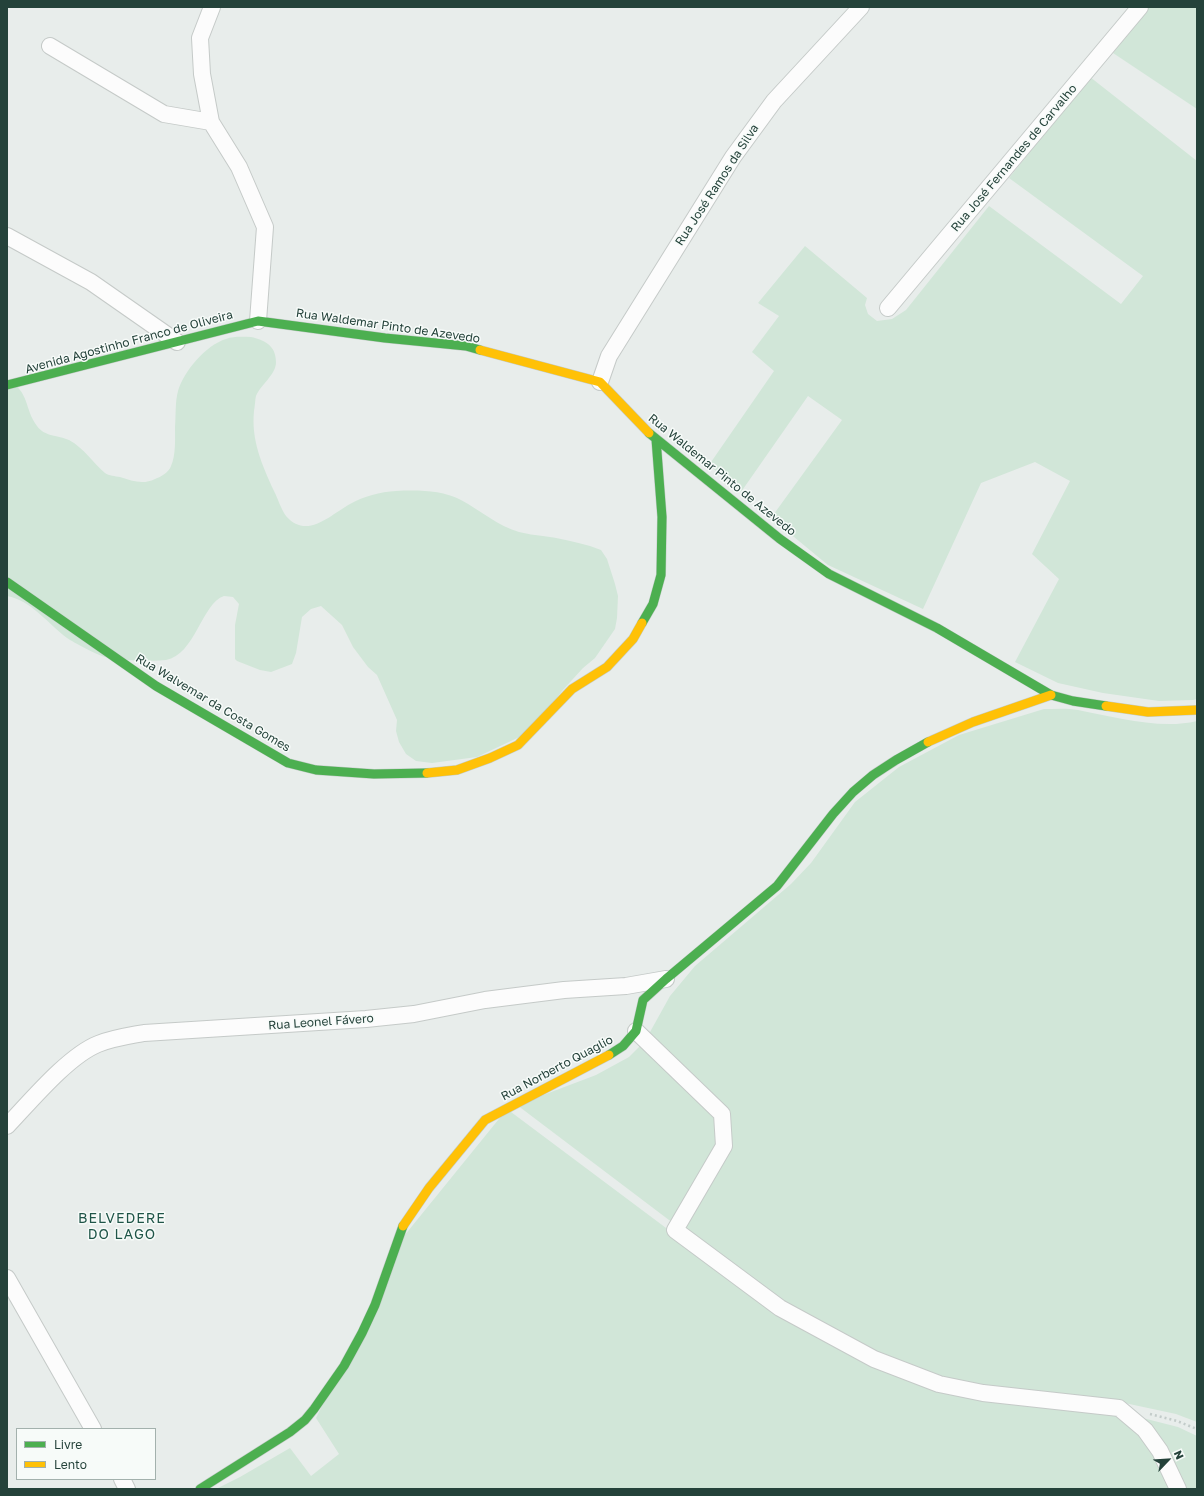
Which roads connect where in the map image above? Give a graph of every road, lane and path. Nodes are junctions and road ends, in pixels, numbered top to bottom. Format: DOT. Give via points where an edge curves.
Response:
graph roads {
  1 [pos="212,7"];
  2 [pos="861,7"];
  3 [pos="1140,7"];
  4 [pos="50,46"];
  5 [pos="211,122"];
  6 [pos="7,236"];
  7 [pos="888,308"];
  8 [pos="258,321"];
  9 [pos="177,342"];
  10 [pos="600,382"];
  11 [pos="7,385"];
  12 [pos="656,439"];
  13 [pos="7,582"];
  14 [pos="1051,695"];
  15 [pos="1197,710"];
  16 [pos="666,979"];
  17 [pos="636,1031"];
  18 [pos="7,1126"];
  19 [pos="7,1278"];
  20 [pos="1144,1413"];
  21 [pos="92,1428"];
  22 [pos="1197,1429"];
  23 [pos="122,1480"];
  24 [pos="127,1489"];
  25 [pos="200,1489"];
  26 [pos="1178,1489"];
  1 -- 5 [label="street" via="200,38 202,74"];
  2 -- 10 [label="street, Rua José Ramos da Silva" via="774,101 733,157 613,350"];
  3 -- 7 [label="street, Rua José Fernandes de Carvalho"];
  4 -- 5 [label="street" via="164,114"];
  5 -- 8 [label="street" via="239,167 265,227"];
  6 -- 9 [label="street" via="91,282"];
  8 -- 9 [label="street, Avenida Agostinho Franco de Oliveira"];
  8 -- 10 [label="street, Rua Waldemar Pinto de Azevedo" via="466,346"];
  9 -- 11 [label="street, Avenida Agostinho Franco de Oliveira"];
  10 -- 12 [label="street, Rua Waldemar Pinto de Azevedo"];
  12 -- 13 [label="street, Rua Walvemar da Costa Gomes" via="662,517 661,575 653,604 633,639 607,668 572,690 518,745 457,770 374,774 316,770 288,763 156,686"];
  12 -- 14 [label="street, Rua Waldemar Pinto de Azevedo" via="774,534 829,574 937,628"];
  14 -- 15 [label="street, Rua Waldemar Pinto de Azevedo" via="1073,701 1148,712"];
  14 -- 16 [label="street, Rua Norberto Quaglio" via="936,738 870,777 839,807 793,869 777,886"];
  16 -- 17 [label="street, Rua Norberto Quaglio" via="643,1000"];
  16 -- 18 [label="street, Rua Leonel Fávero" via="626,986 564,990 485,1000 414,1014 144,1033 119,1038 97,1044 78,1056"];
  17 -- 25 [label="street, Rua Norberto Quaglio" via="624,1046 604,1059 485,1120 429,1188 404,1224 362,1333 344,1366 306,1420"];
  17 -- 26 [label="street" via="722,1114 724,1146 675,1230 780,1308 874,1359 939,1384 983,1393 1118,1408 1149,1435 1160,1451"];
  19 -- 21 [label="street"];
  20 -- 22 [label="path"];
  23 -- 24 [label="street"];
}
